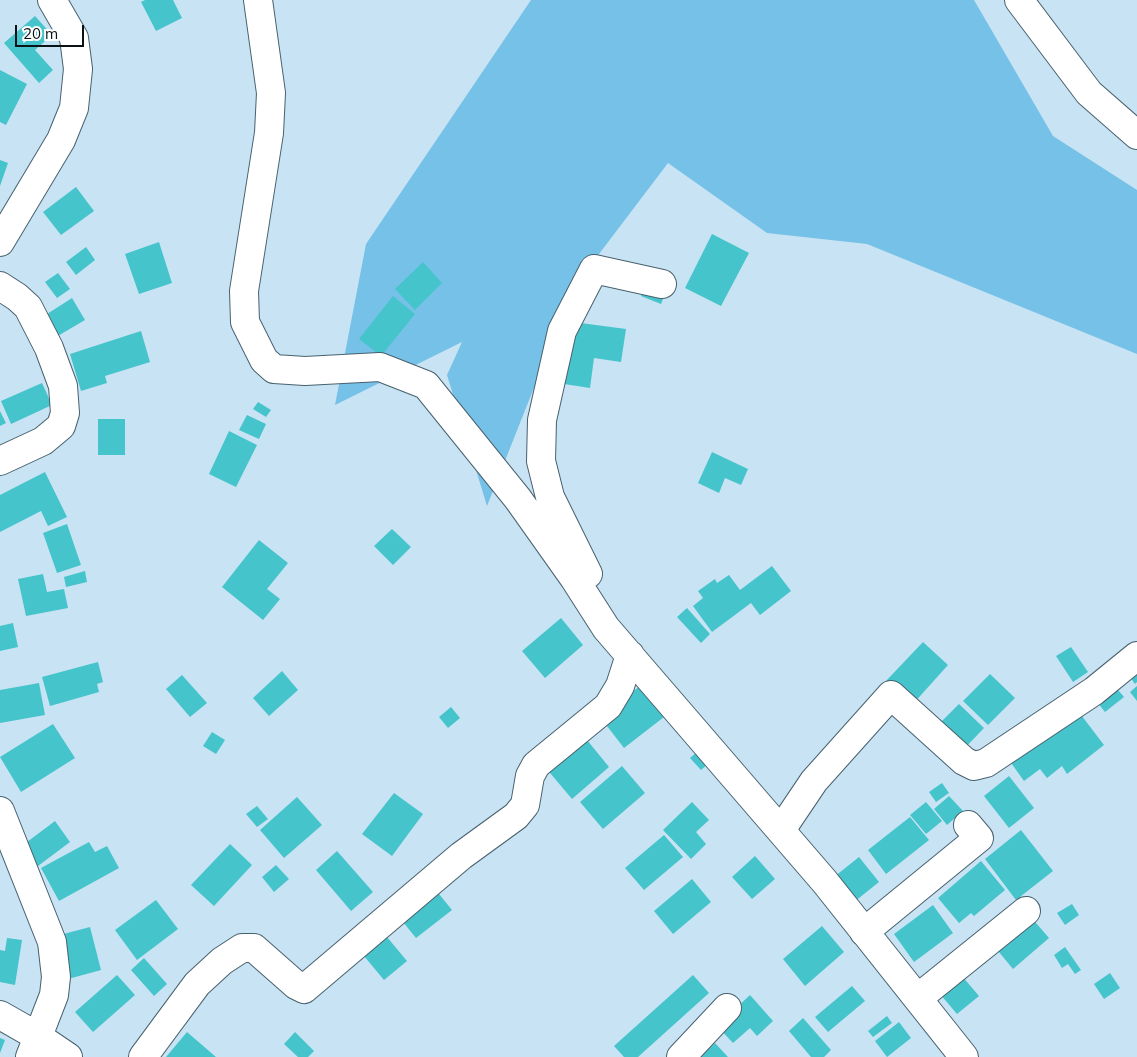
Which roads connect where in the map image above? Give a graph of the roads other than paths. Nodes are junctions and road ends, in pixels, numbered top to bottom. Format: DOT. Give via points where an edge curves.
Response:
graph roads {
  1 [pos="52,0"];
  2 [pos="258,0"];
  3 [pos="1019,0"];
  4 [pos="1137,134"];
  5 [pos="0,242"];
  6 [pos="662,284"];
  7 [pos="0,286"];
  8 [pos="0,460"];
  9 [pos="606,628"];
  10 [pos="630,655"];
  11 [pos="1137,656"];
  12 [pos="0,811"];
  13 [pos="968,825"];
  14 [pos="781,830"];
  15 [pos="1026,911"];
  16 [pos="864,932"];
  17 [pos="918,998"];
  18 [pos="728,1008"];
  19 [pos="0,1015"];
  20 [pos="33,1046"];
  21 [pos="952,1053"];
  22 [pos="68,1057"];
  23 [pos="143,1057"];
  24 [pos="681,1057"];
  1 -- 5 [label="street" via="74,38 78,69 74,108 61,140"];
  2 -- 9 [label="street" via="270,92 269,133 244,291 245,322 264,360 274,368 305,370 380,367 426,385 518,499"];
  3 -- 4 [label="street" via="1089,92"];
  6 -- 9 [label="street" via="594,268 562,331 542,420 540,461 550,497 592,583"];
  7 -- 8 [label="street" via="28,308 49,348 63,386 65,413 61,426 43,441"];
  9 -- 10 [label="street"];
  10 -- 14 [label="street"];
  10 -- 23 [label="street" via="620,686 608,706 536,765 530,776 525,805 516,816 461,856 304,988 296,985 254,948 242,948 197,984"];
  11 -- 14 [label="street" via="1094,691 986,764 974,766 964,761 891,695 814,781"];
  12 -- 20 [label="street" via="52,942 56,977 54,994"];
  13 -- 16 [label="street" via="979,838"];
  14 -- 16 [label="street"];
  15 -- 17 [label="street"];
  16 -- 17 [label="street"];
  17 -- 21 [label="street"];
  18 -- 24 [label="street"];
  19 -- 20 [label="street"];
  20 -- 22 [label="street"];
}
